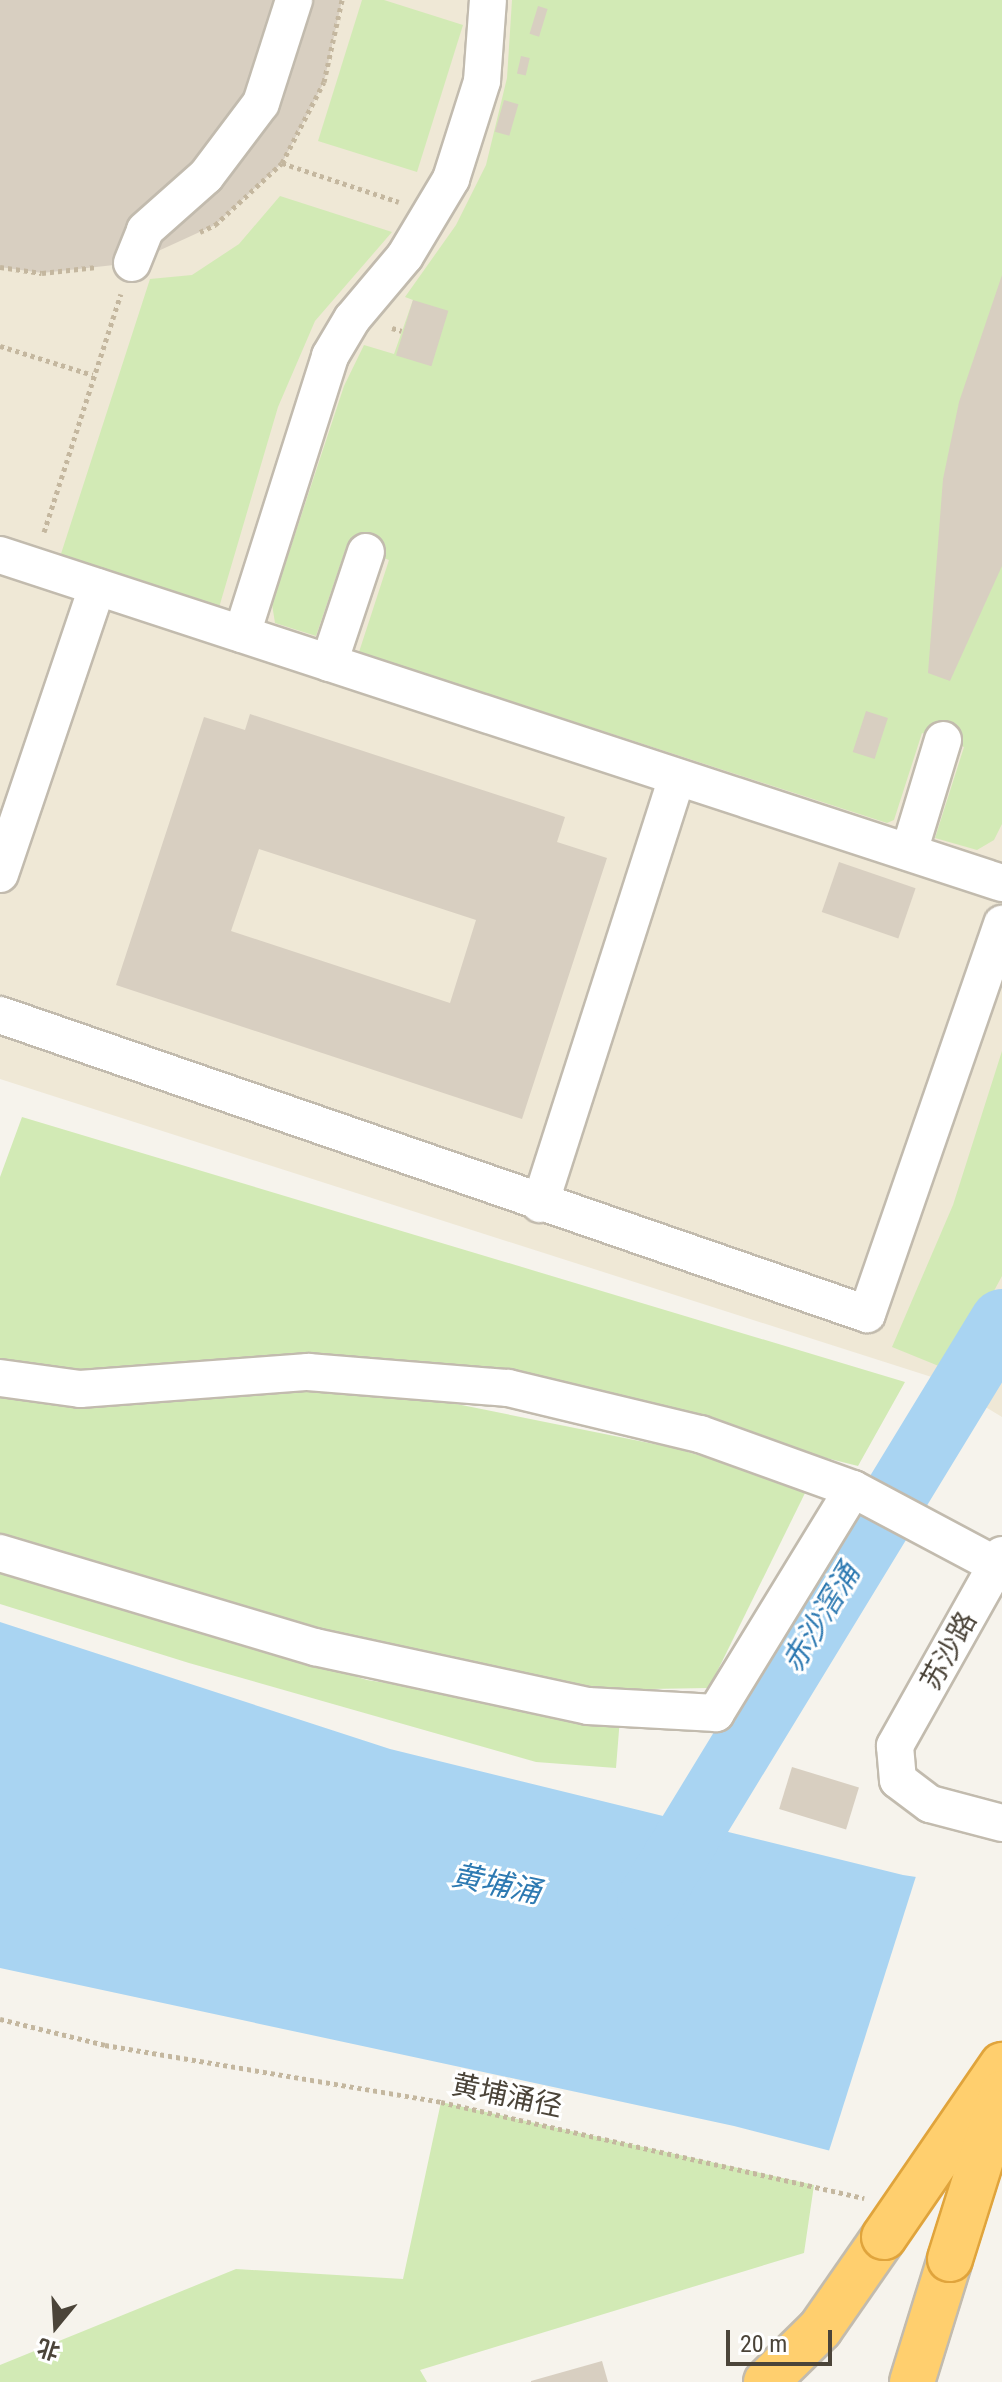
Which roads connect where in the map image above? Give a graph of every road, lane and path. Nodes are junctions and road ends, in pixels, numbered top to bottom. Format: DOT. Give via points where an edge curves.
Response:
graph roads {
  1 [pos="294,0"];
  2 [pos="488,0"];
  3 [pos="282,163"];
  4 [pos="430,213"];
  5 [pos="132,263"];
  6 [pos="0,346"];
  7 [pos="93,375"];
  8 [pos="366,552"];
  9 [pos="17,561"];
  10 [pos="97,587"];
  11 [pos="242,634"];
  12 [pos="329,663"];
  13 [pos="943,740"];
  14 [pos="677,777"];
  15 [pos="909,852"];
  16 [pos="0,874"];
  17 [pos="1002,883"];
  18 [pos="1002,924"];
  19 [pos="0,1015"];
  20 [pos="540,1204"];
  21 [pos="0,1378"];
  22 [pos="853,1489"];
  23 [pos="0,1553"];
  24 [pos="999,1560"];
  25 [pos="1002,1823"];
  26 [pos="0,2019"];
  27 [pos="1002,2065"];
  28 [pos="1002,2093"];
  29 [pos="877,2218"];
  30 [pos="766,2382"];
  31 [pos="912,2382"];
  1 -- 5 [label="street" via="261,103 206,176 145,230"];
  2 -- 4 [label="street" via="482,81 451,179"];
  3 -- 4 [label="path"];
  4 -- 11 [label="street" via="330,356"];
  5 -- 7 [label="path"];
  6 -- 7 [label="path"];
  7 -- 9 [label="path"];
  8 -- 12 [label="street"];
  9 -- 10 [label="street"];
  10 -- 11 [label="street"];
  10 -- 16 [label="street"];
  11 -- 12 [label="street"];
  12 -- 14 [label="street"];
  13 -- 15 [label="street"];
  14 -- 15 [label="street"];
  14 -- 20 [label="street"];
  15 -- 17 [label="street"];
  18 -- 20 [label="street" via="867,1314"];
  19 -- 20 [label="street"];
  21 -- 22 [label="street" via="80,1389 308,1372 508,1388 700,1434"];
  22 -- 23 [label="street" via="716,1713 588,1706 330,1650"];
  22 -- 24 [label="street"];
  24 -- 25 [label="street, 苏沙路" via="895,1746 898,1780 930,1804"];
  26 -- 29 [label="path, 黄埔涌径" via="105,2045 441,2102"];
  27 -- 29 [label="highway, bridge"];
  28 -- 31 [label="highway, bridge"];
  29 -- 30 [label="highway" via="820,2329"];
}
